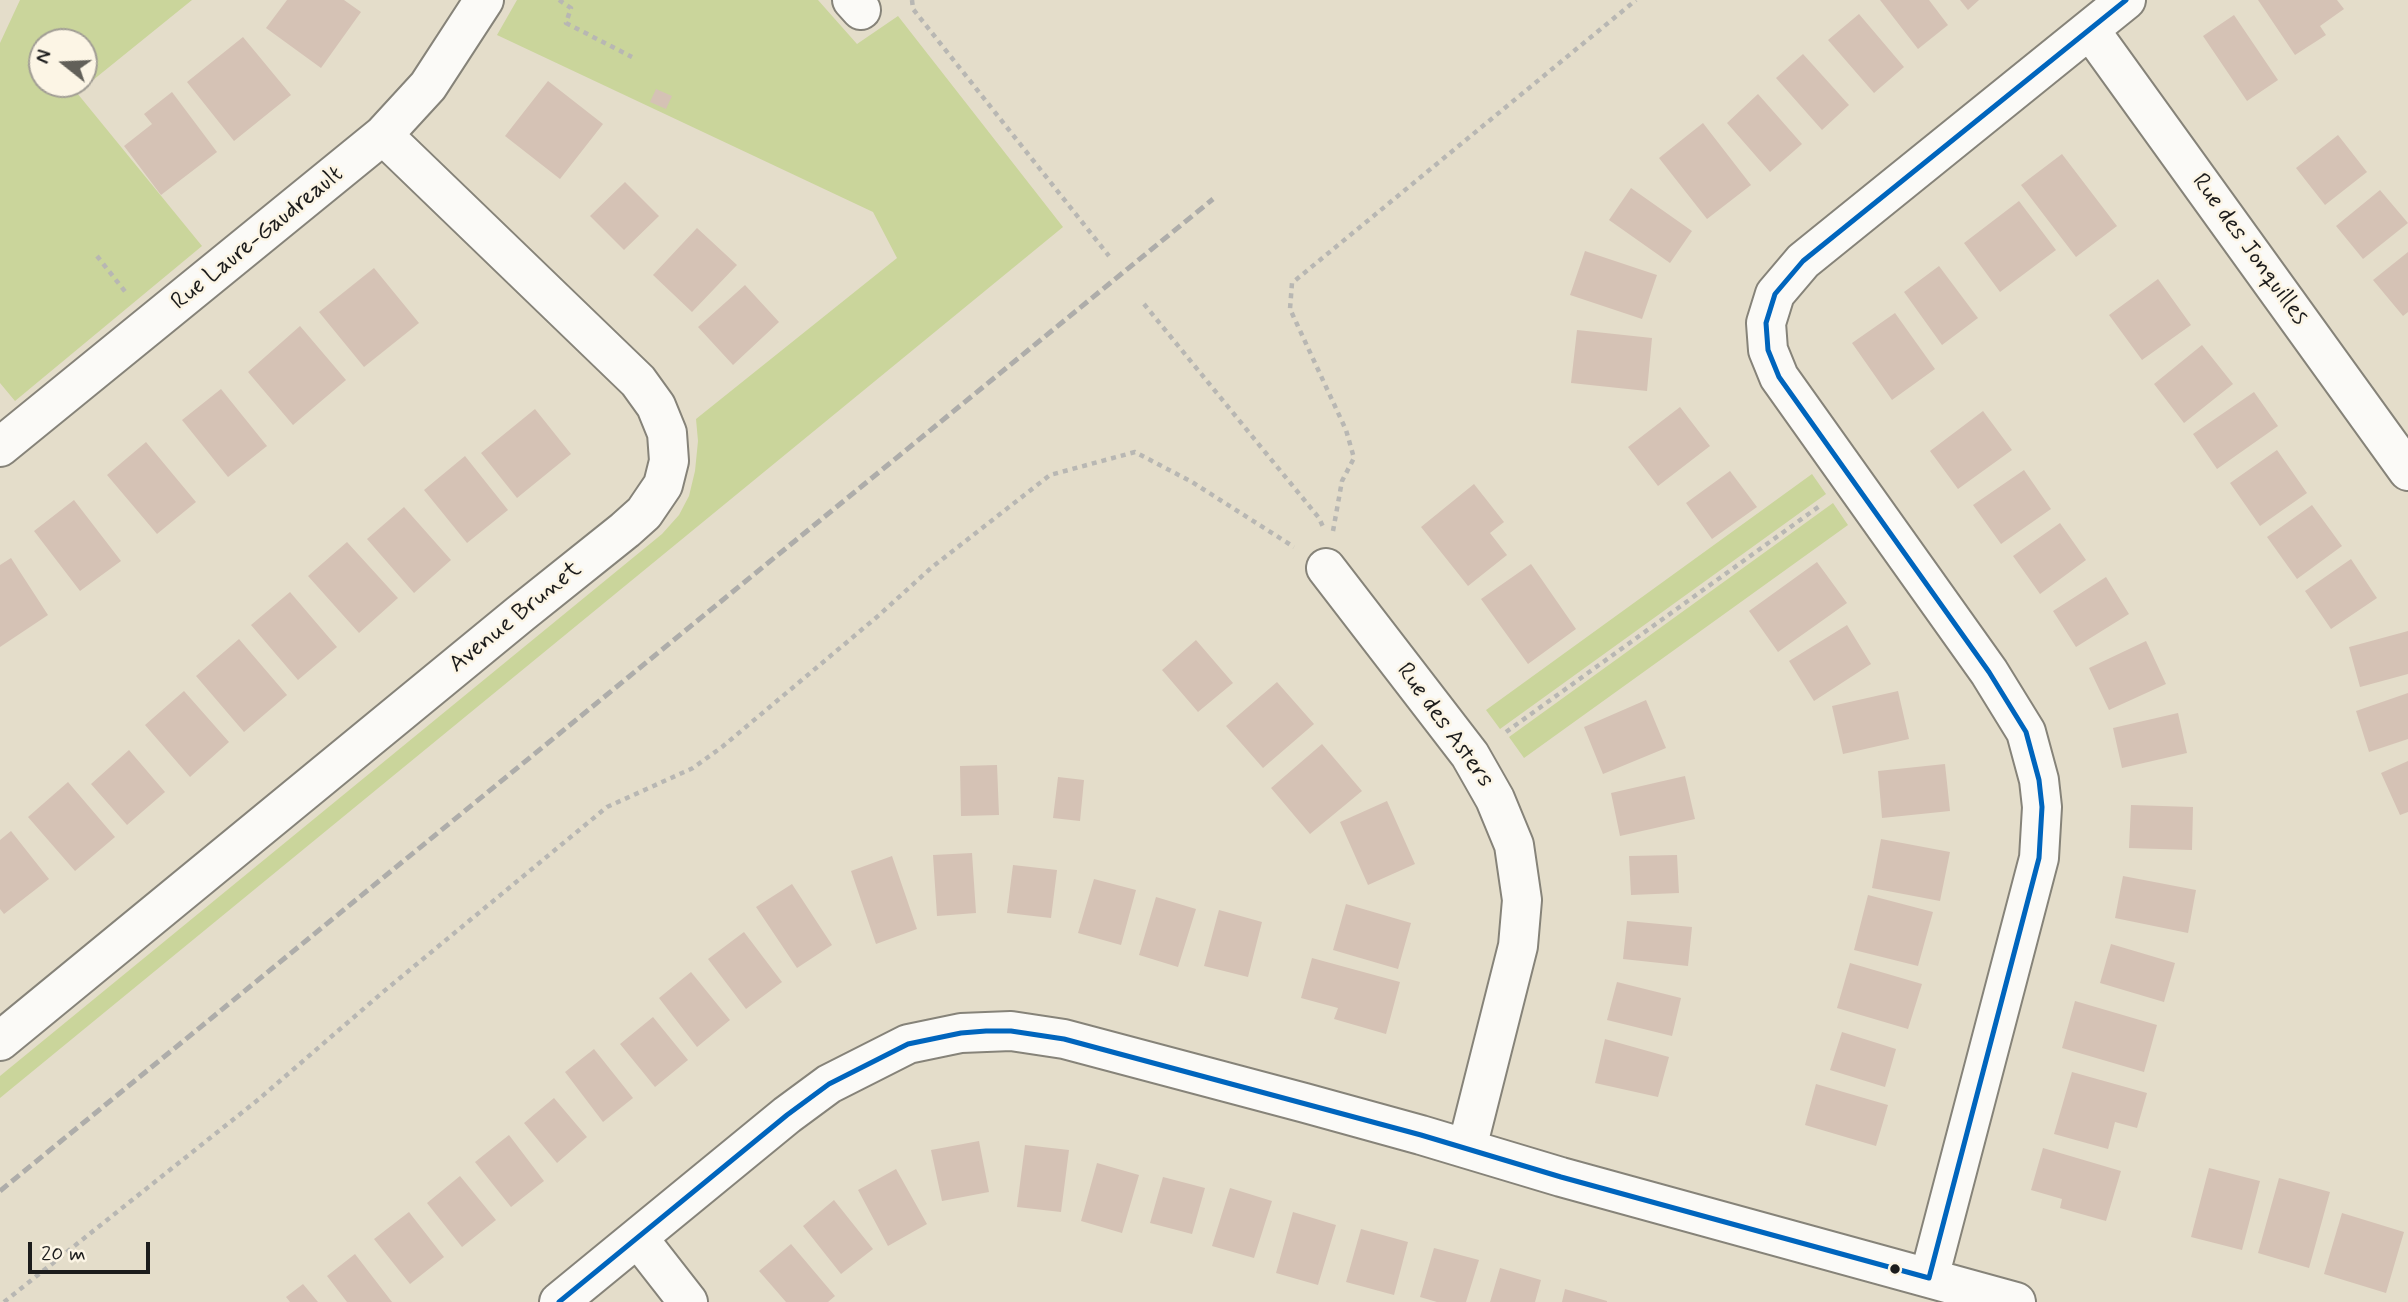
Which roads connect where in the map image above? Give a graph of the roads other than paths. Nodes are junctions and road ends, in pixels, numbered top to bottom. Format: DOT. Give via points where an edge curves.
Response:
graph roads {
  1 [pos="484,0"];
  2 [pos="2126,0"];
  3 [pos="2090,30"];
  4 [pos="383,135"];
  5 [pos="0,447"];
  6 [pos="2408,471"];
  7 [pos="1319,554"];
  8 [pos="0,1041"];
  9 [pos="1467,1148"];
  10 [pos="638,1238"];
  11 [pos="1929,1278"];
  12 [pos="559,1302"];
  13 [pos="688,1302"];
  14 [pos="2016,1302"];
  1 -- 4 [label="street, Rue Laure-Gaudreault" via="428,86"];
  2 -- 3 [label="street"];
  3 -- 6 [label="street, Rue des Jonquilles"];
  3 -- 11 [label="street" via="1803,261 1775,294 1766,323 1768,350 1779,377 1995,681 2026,732 2039,780 2043,820 2039,858"];
  4 -- 5 [label="street, Rue Laure-Gaudreault"];
  4 -- 8 [label="street, Avenue Brunet" via="638,381 656,406 667,433 669,461 663,485 644,513 625,530"];
  7 -- 9 [label="street, Rue des Asters" via="1470,755 1496,799 1514,845 1522,900 1518,946"];
  9 -- 10 [label="street" via="1064,1039 1011,1031 961,1033 908,1044 828,1084"];
  9 -- 11 [label="street"];
  10 -- 12 [label="street"];
  10 -- 13 [label="street"];
  11 -- 14 [label="street"];
}
